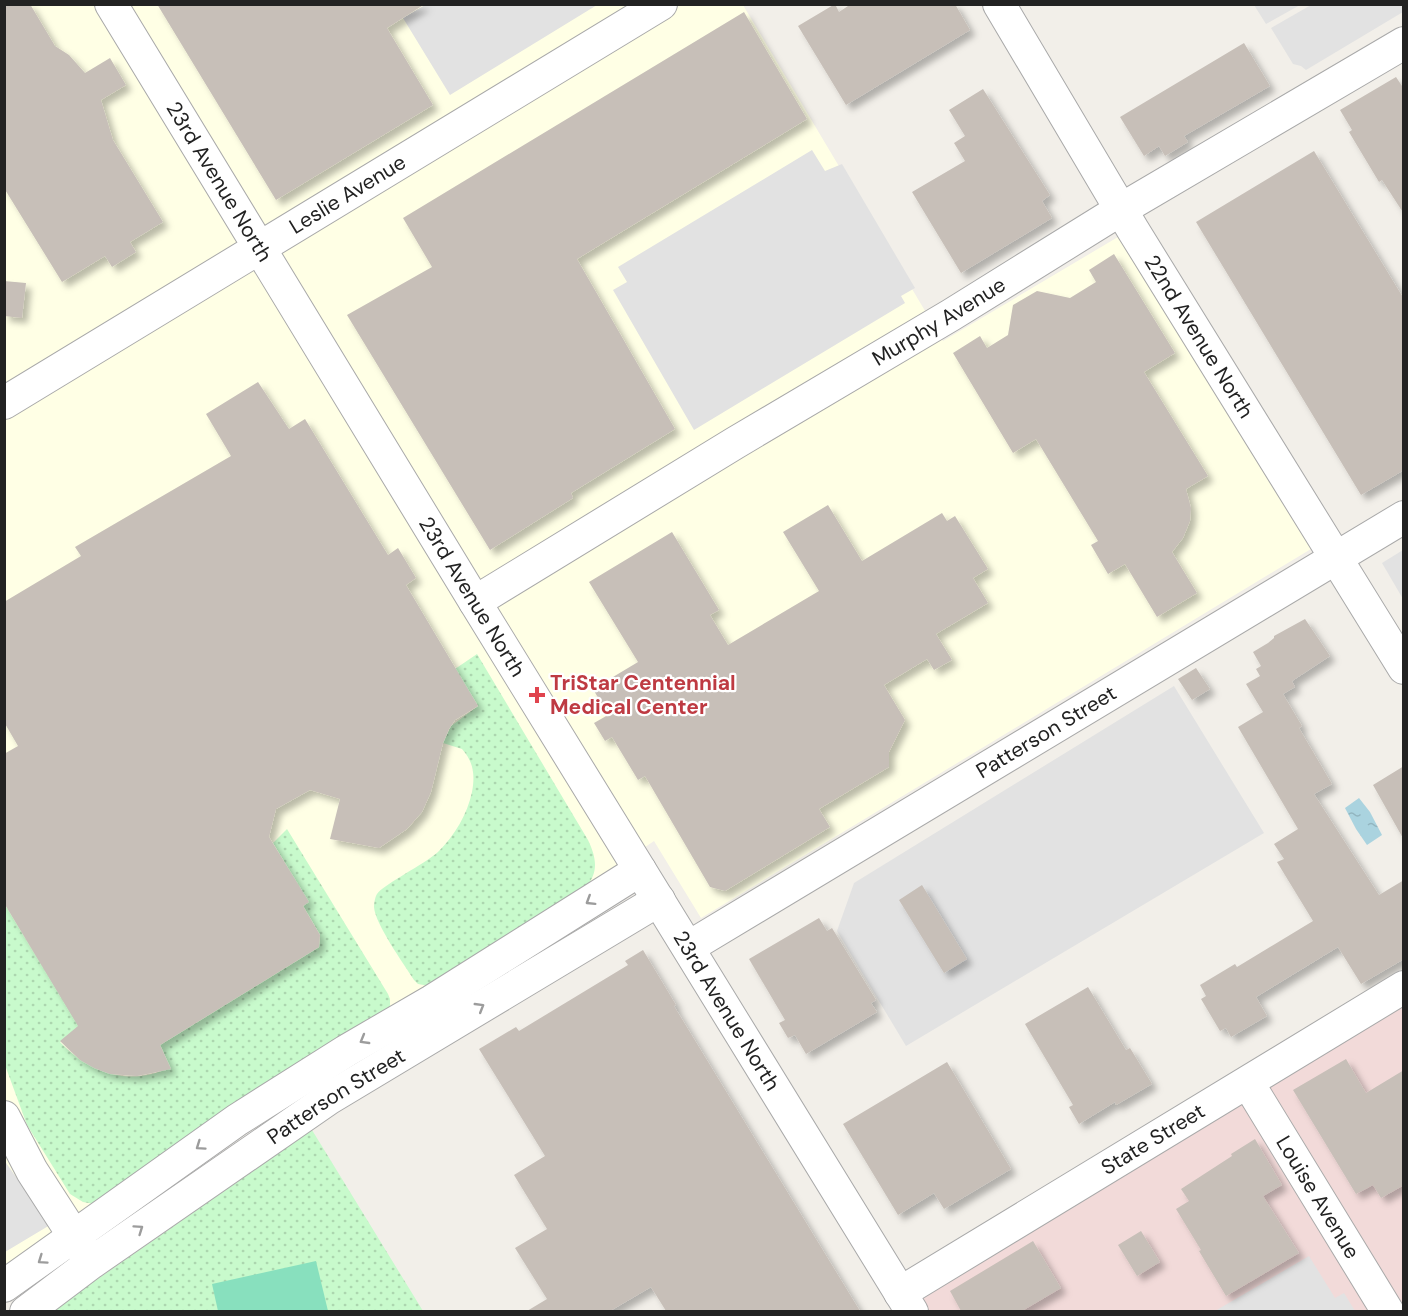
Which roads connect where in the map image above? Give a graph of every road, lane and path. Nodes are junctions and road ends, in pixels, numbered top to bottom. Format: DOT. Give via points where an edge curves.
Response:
graph roads {
  1 [pos="111,4"];
  2 [pos="661,4"];
  3 [pos="999,4"];
  4 [pos="1404,43"];
  5 [pos="1120,210"];
  6 [pos="260,248"];
  7 [pos="4,403"];
  8 [pos="1404,517"];
  9 [pos="1335,559"];
  10 [pos="475,602"];
  11 [pos="1404,668"];
  12 [pos="640,870"];
  13 [pos="659,900"];
  14 [pos="689,947"];
  15 [pos="1404,987"];
  16 [pos="1248,1083"];
  17 [pos="4,1117"];
  18 [pos="74,1236"];
  19 [pos="91,1263"];
  20 [pos="4,1286"];
  21 [pos="906,1302"];
  22 [pos="26,1311"];
  23 [pos="1388,1311"];
  1 -- 6 [label="street, 23rd Avenue North"];
  2 -- 6 [label="street, Leslie Avenue"];
  3 -- 5 [label="street, 22nd Avenue North"];
  4 -- 5 [label="street, Murphy Avenue"];
  5 -- 9 [label="street, 22nd Avenue North"];
  5 -- 10 [label="street, Murphy Avenue"];
  6 -- 7 [label="street, Leslie Avenue"];
  6 -- 10 [label="street, 23rd Avenue North"];
  8 -- 9 [label="street, Patterson Street"];
  9 -- 11 [label="street, 22nd Avenue North"];
  9 -- 14 [label="street, Patterson Street"];
  10 -- 12 [label="street, 23rd Avenue North"];
  12 -- 13 [label="street, 23rd Avenue North"];
  12 -- 18 [label="street, one-way" via="237,1120"];
  13 -- 14 [label="street, 23rd Avenue North"];
  19 -- 13 [label="street, Patterson Street, one-way" via="327,1098"];
  14 -- 21 [label="street, 23rd Avenue North"];
  15 -- 16 [label="street, State Street"];
  16 -- 21 [label="street, State Street"];
  16 -- 23 [label="street, Louise Avenue"];
  17 -- 18 [label="street" via="32,1171"];
  18 -- 19 [label="street"];
  18 -- 20 [label="street, one-way"];
  19 -- 22 [label="street, Patterson Street"];
}
